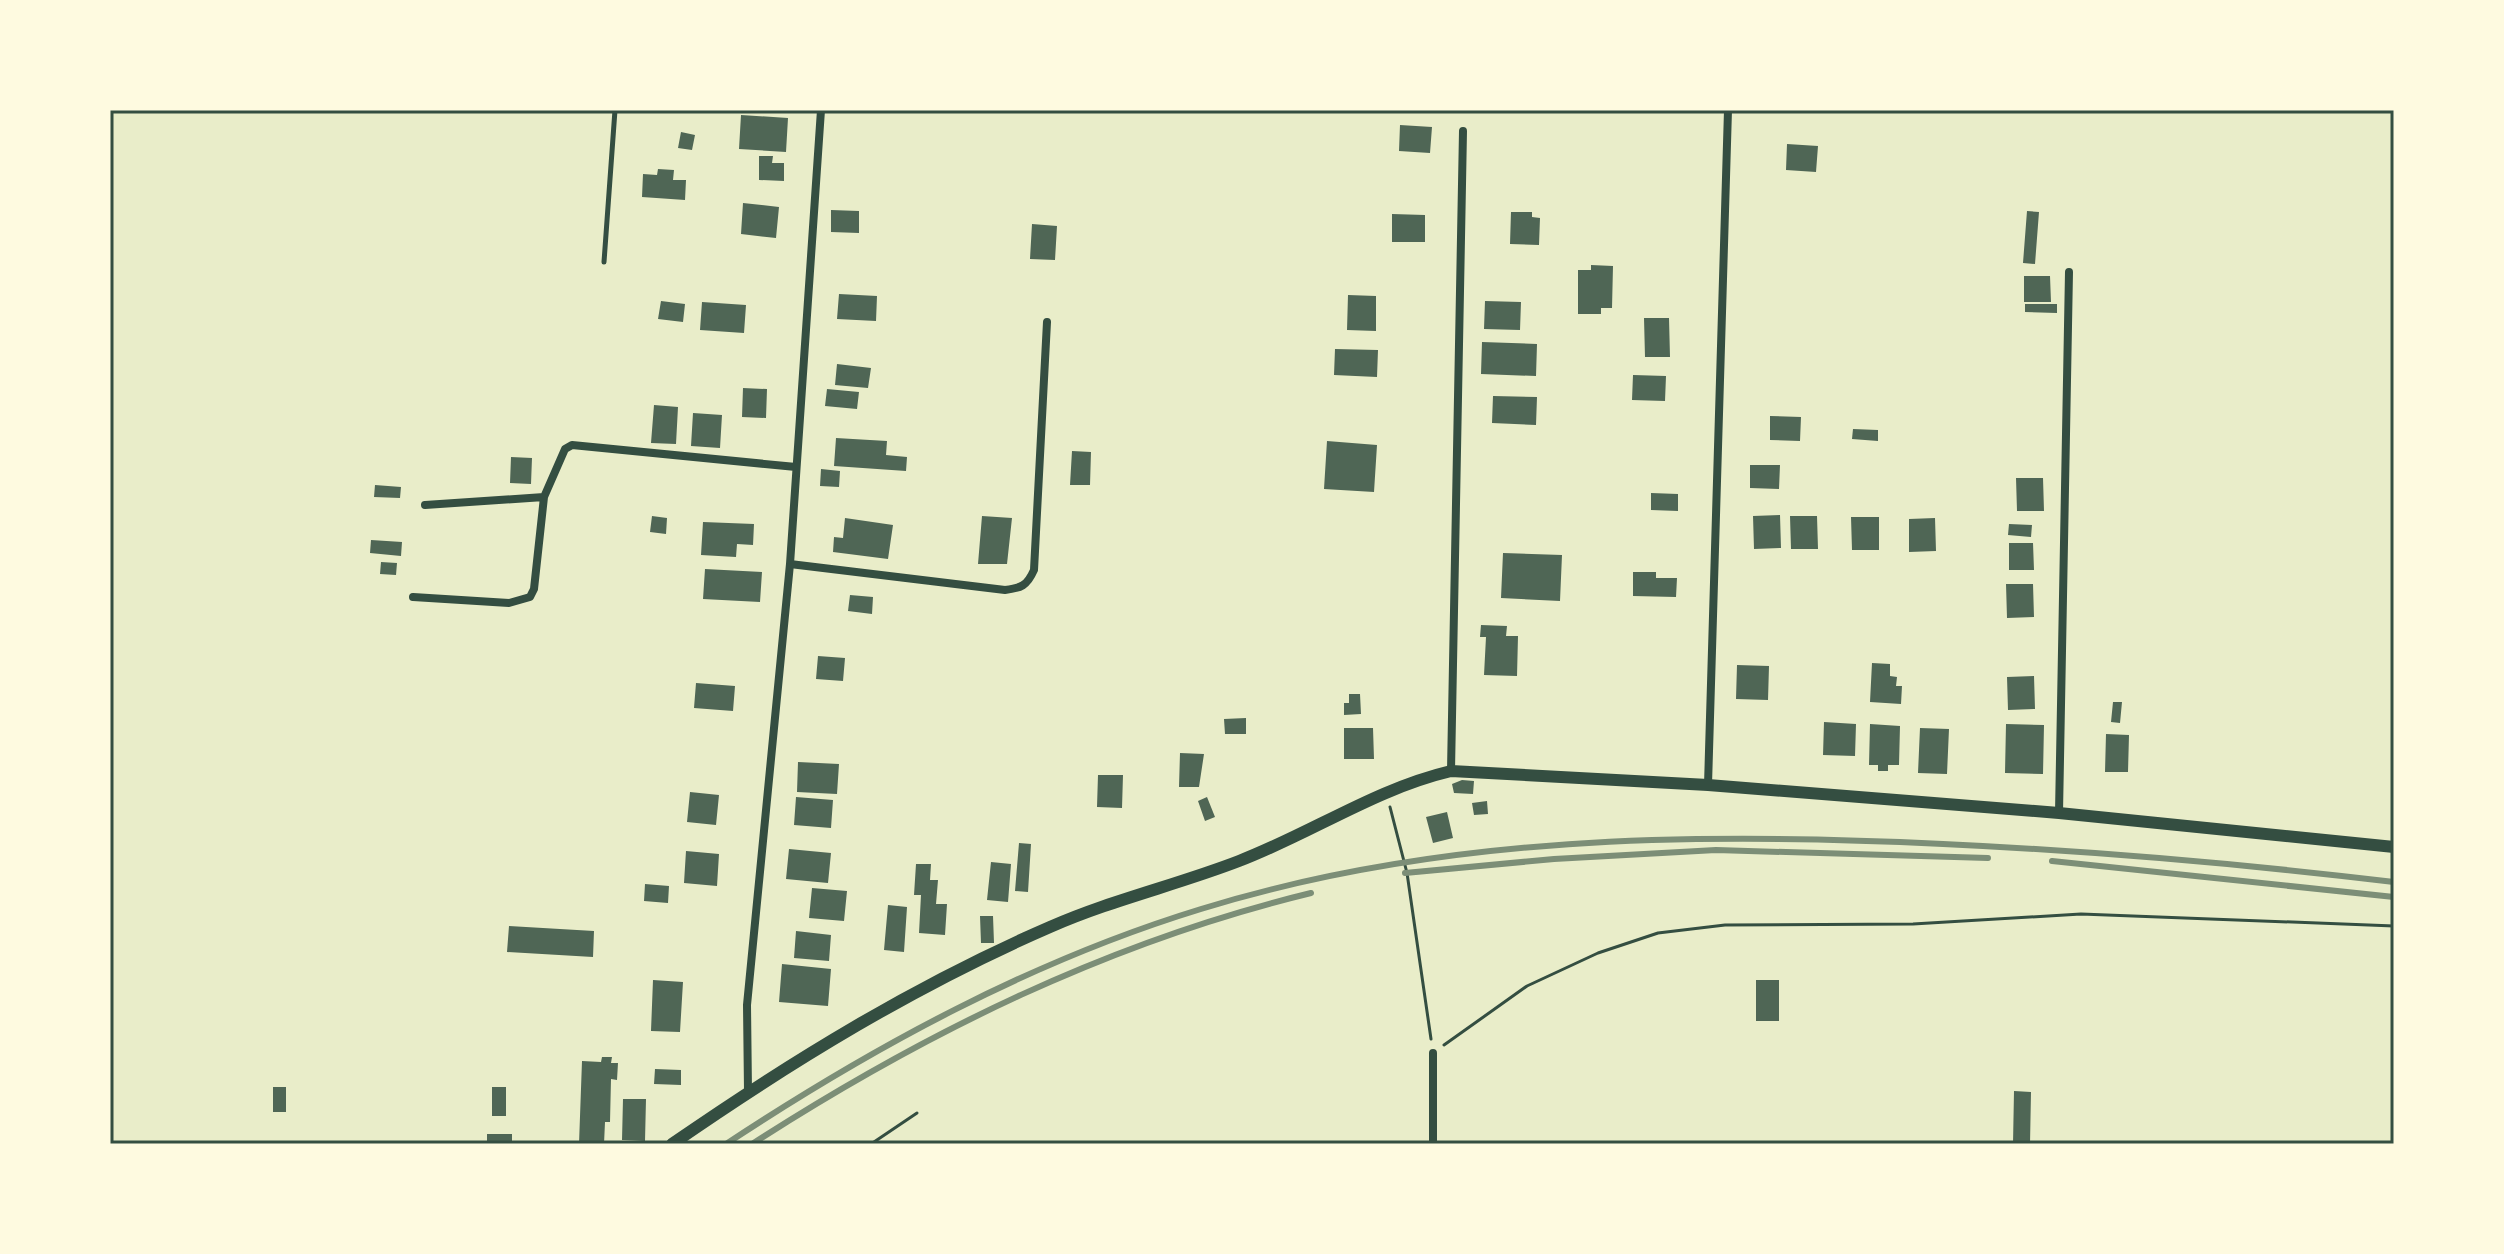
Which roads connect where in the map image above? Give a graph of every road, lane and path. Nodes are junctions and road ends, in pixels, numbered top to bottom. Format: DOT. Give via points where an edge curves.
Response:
graph roads {
  1 [pos="615,110"];
  2 [pos="821,110"];
  3 [pos="1728,110"];
  4 [pos="1463,131"];
  5 [pos="604,262"];
  6 [pos="2069,272"];
  7 [pos="1047,322"];
  8 [pos="796,467"];
  9 [pos="544,497"];
  10 [pos="425,505"];
  11 [pos="790,564"];
  12 [pos="413,597"];
  13 [pos="1451,771"];
  14 [pos="1708,785"];
  15 [pos="1386,791"];
  16 [pos="2059,813"];
  17 [pos="2394,847"];
  18 [pos="2394,926"];
  19 [pos="1433,1053"];
  20 [pos="748,1091"];
  21 [pos="917,1113"];
  22 [pos="672,1144"];
  23 [pos="871,1144"];
  24 [pos="1433,1144"];
  1 -- 5 [label="lane"];
  2 -- 8 [label="street"];
  3 -- 14 [label="street"];
  4 -- 13 [label="street"];
  6 -- 16 [label="street"];
  7 -- 11 [label="street" via="1034,570 1029,581 1005,590"];
  8 -- 9 [label="street" via="572,445 565,449"];
  8 -- 11 [label="street"];
  9 -- 10 [label="street"];
  9 -- 12 [label="street" via="530,597 509,603"];
  11 -- 20 [label="street" via="747,1005"];
  13 -- 14 [label="street"];
  13 -- 15 [label="street"];
  14 -- 16 [label="street"];
  15 -- 19 [label="path" via="1407,873"];
  15 -- 20 [label="street" via="1240,861 1054,925 991,953 850,1027"];
  16 -- 17 [label="street"];
  18 -- 19 [label="path" via="2081,914 1671,931 1598,953 1527,986"];
  19 -- 24 [label="street"];
  20 -- 22 [label="street"];
  21 -- 23 [label="path"];
}
